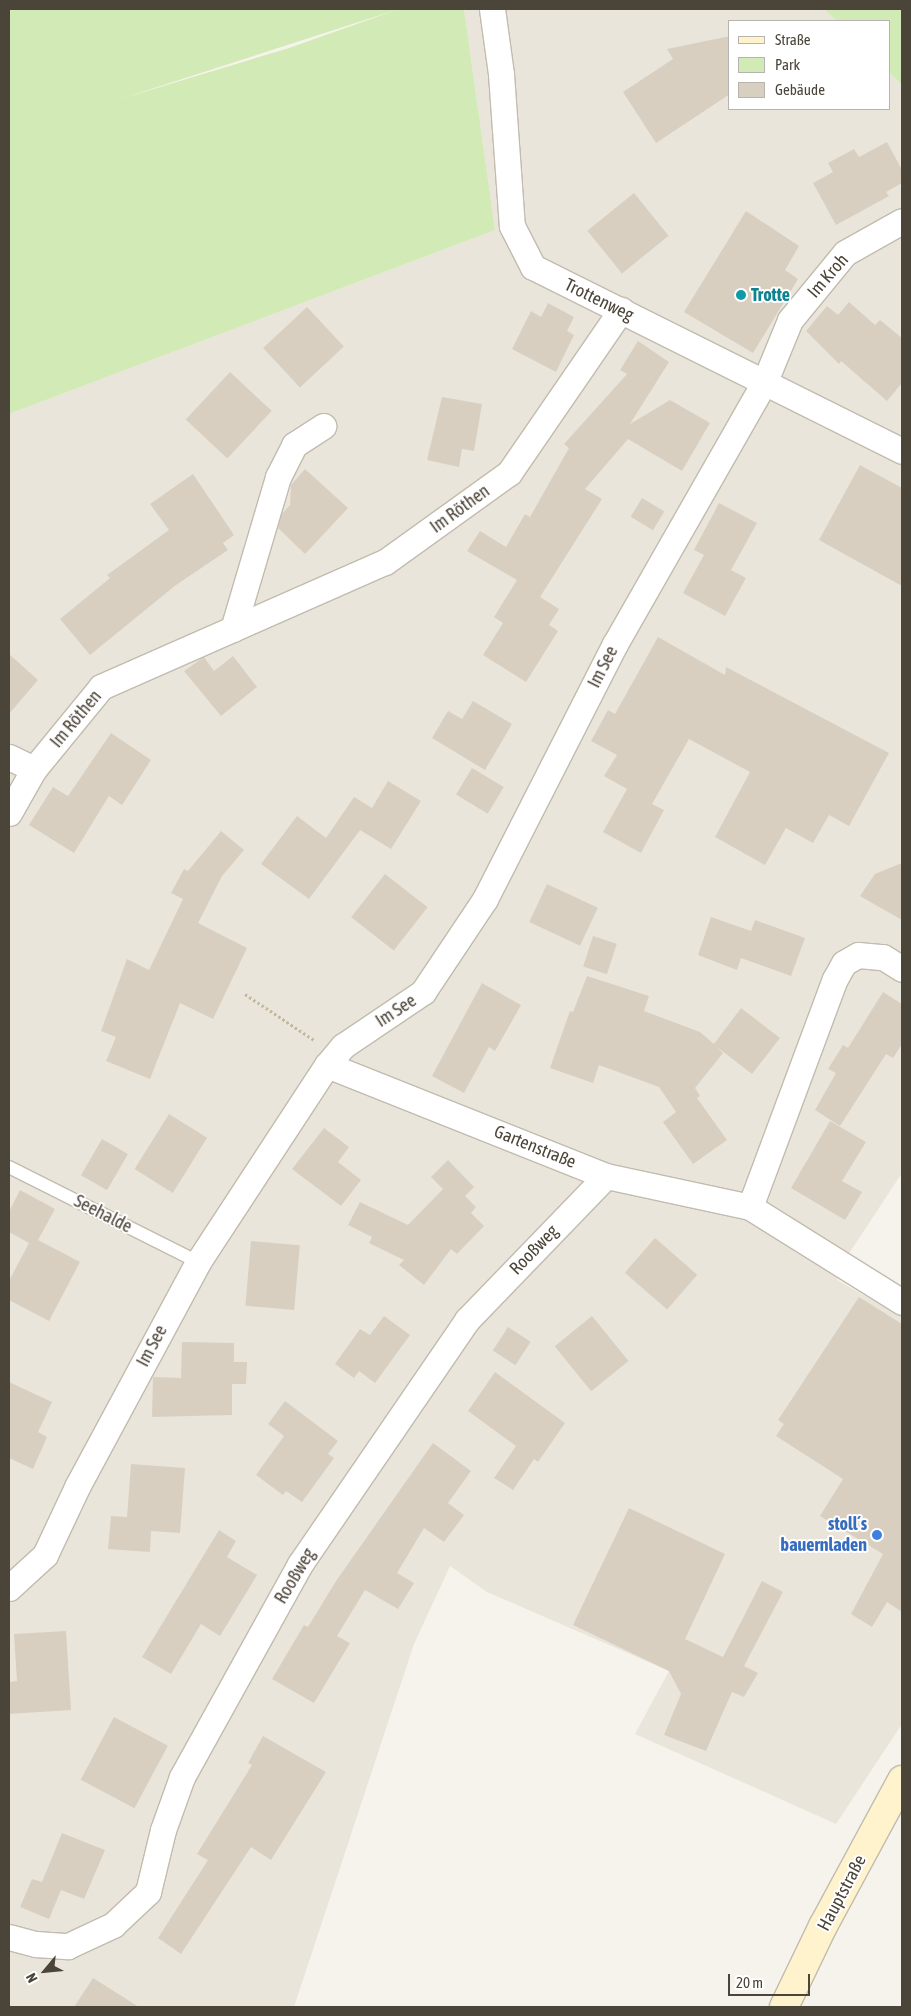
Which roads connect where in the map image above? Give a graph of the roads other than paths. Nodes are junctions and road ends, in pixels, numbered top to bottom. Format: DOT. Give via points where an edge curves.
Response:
graph roads {
  1 [pos="492,9"];
  2 [pos="902,220"];
  3 [pos="620,310"];
  4 [pos="765,381"];
  5 [pos="323,426"];
  6 [pos="902,451"];
  7 [pos="233,629"];
  8 [pos="9,757"];
  9 [pos="34,769"];
  10 [pos="9,813"];
  11 [pos="902,968"];
  12 [pos="331,1060"];
  13 [pos="9,1167"];
  14 [pos="606,1176"];
  15 [pos="750,1207"];
  16 [pos="198,1262"];
  17 [pos="902,1302"];
  18 [pos="9,1588"];
  19 [pos="902,1780"];
  20 [pos="9,1937"];
  21 [pos="784,2007"];
  1 -- 3 [label="street, Trottenweg" via="512,226 533,268"];
  2 -- 4 [label="street, Im Kroh" via="845,254 790,320"];
  3 -- 4 [label="street, Trottenweg"];
  3 -- 7 [label="street, Im Röthen" via="509,473 385,562"];
  4 -- 6 [label="street, Trottenweg"];
  4 -- 12 [label="street, Im See" via="615,644 485,899 424,992 343,1046"];
  5 -- 7 [label="street" via="294,445 278,477"];
  7 -- 9 [label="street, Im Röthen" via="102,687"];
  8 -- 9 [label="street"];
  9 -- 10 [label="street, Im Röthen"];
  11 -- 15 [label="street" via="883,957 858,955 844,964 835,979"];
  12 -- 14 [label="street, Gartenstraße"];
  12 -- 16 [label="street, Im See"];
  13 -- 16 [label="lane, Seehalde"];
  14 -- 15 [label="street, Gartenstraße"];
  14 -- 20 [label="street, Rooßweg" via="467,1320 300,1564 182,1777 163,1830 148,1892 113,1926 68,1946 36,1944"];
  15 -- 17 [label="street, Gartenstraße"];
  16 -- 18 [label="street, Im See" via="78,1485 46,1555"];
  19 -- 21 [label="main road, Hauptstraße" via="823,1926"];
}
